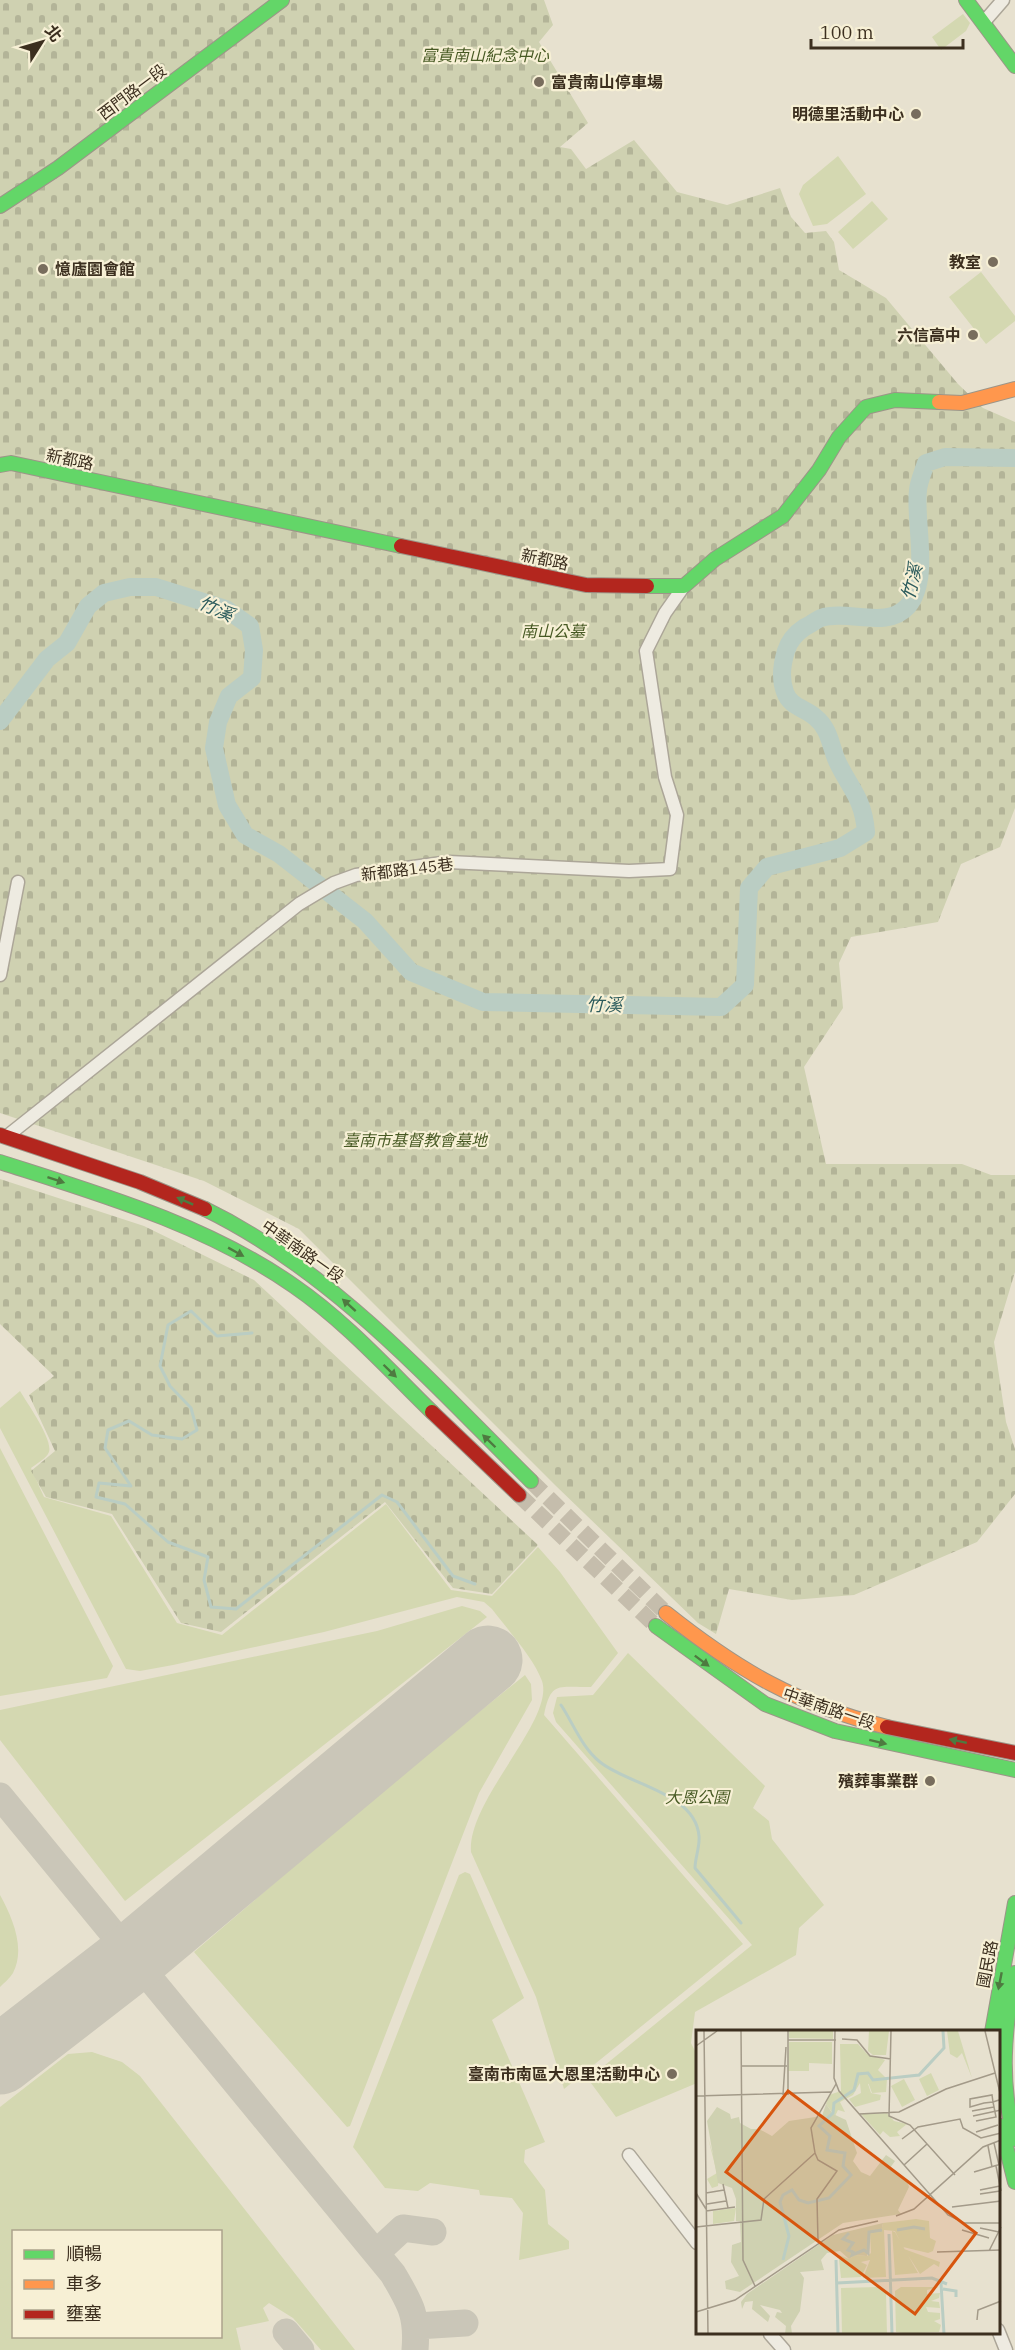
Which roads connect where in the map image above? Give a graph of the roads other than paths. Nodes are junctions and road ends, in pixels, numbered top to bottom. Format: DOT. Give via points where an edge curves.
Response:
graph roads {
  1 [pos="263,0"];
  2 [pos="282,0"];
  3 [pos="966,0"];
  4 [pos="1004,0"];
  5 [pos="983,23"];
  6 [pos="1015,66"];
  7 [pos="0,194"];
  8 [pos="0,206"];
  9 [pos="1015,390"];
  10 [pos="0,465"];
  11 [pos="684,586"];
  12 [pos="18,882"];
  13 [pos="0,975"];
  14 [pos="3,1136"];
  15 [pos="0,1162"];
  16 [pos="531,1481"];
  17 [pos="519,1495"];
  18 [pos="666,1613"];
  19 [pos="656,1626"];
  20 [pos="1015,1753"];
  21 [pos="1015,1770"];
  22 [pos="1015,1903"];
  23 [pos="1015,1973"];
  24 [pos="992,2030"];
  25 [pos="1000,2117"];
  26 [pos="1015,2139"];
  27 [pos="629,2155"];
  28 [pos="1015,2182"];
  29 [pos="696,2242"];
  30 [pos="1000,2333"];
  31 [pos="771,2335"];
  32 [pos="784,2350"];
  33 [pos="1006,2350"];
  1 -- 7 [label="street, 西門路一段" via="52,161"];
  2 -- 8 [label="street, 西門路一段" via="67,161"];
  3 -- 5 [label="street"];
  4 -- 5 [label="street"];
  5 -- 6 [label="street"];
  9 -- 11 [label="street" via="962,403 895,400 866,407 839,437 783,516 715,558"];
  10 -- 11 [label="street, 新都路" via="11,463 586,585"];
  11 -- 14 [label="street, 新都路145巷" via="646,651 665,777 676,815 670,869 629,871 449,862 356,875 334,883 299,904"];
  12 -- 13 [label="street"];
  16 -- 14 [label="street, 中華南路一段, one-way" via="364,1319 293,1260 222,1217 133,1178"];
  15 -- 17 [label="street, one-way" via="127,1204 217,1241 278,1276 356,1338"];
  20 -- 18 [label="street, 中華南路一段, one-way" via="829,1710 774,1687 720,1656"];
  19 -- 21 [label="street, 中華南路一段, one-way" via="765,1704 835,1731"];
  22 -- 24 [label="street, 國民路, one-way"];
  23 -- 26 [label="street, 國民路" via="1004,2031 1006,2092"];
  25 -- 28 [label="street"];
  27 -- 29 [label="street"];
  30 -- 33 [label="street"];
  31 -- 32 [label="street"];
}
